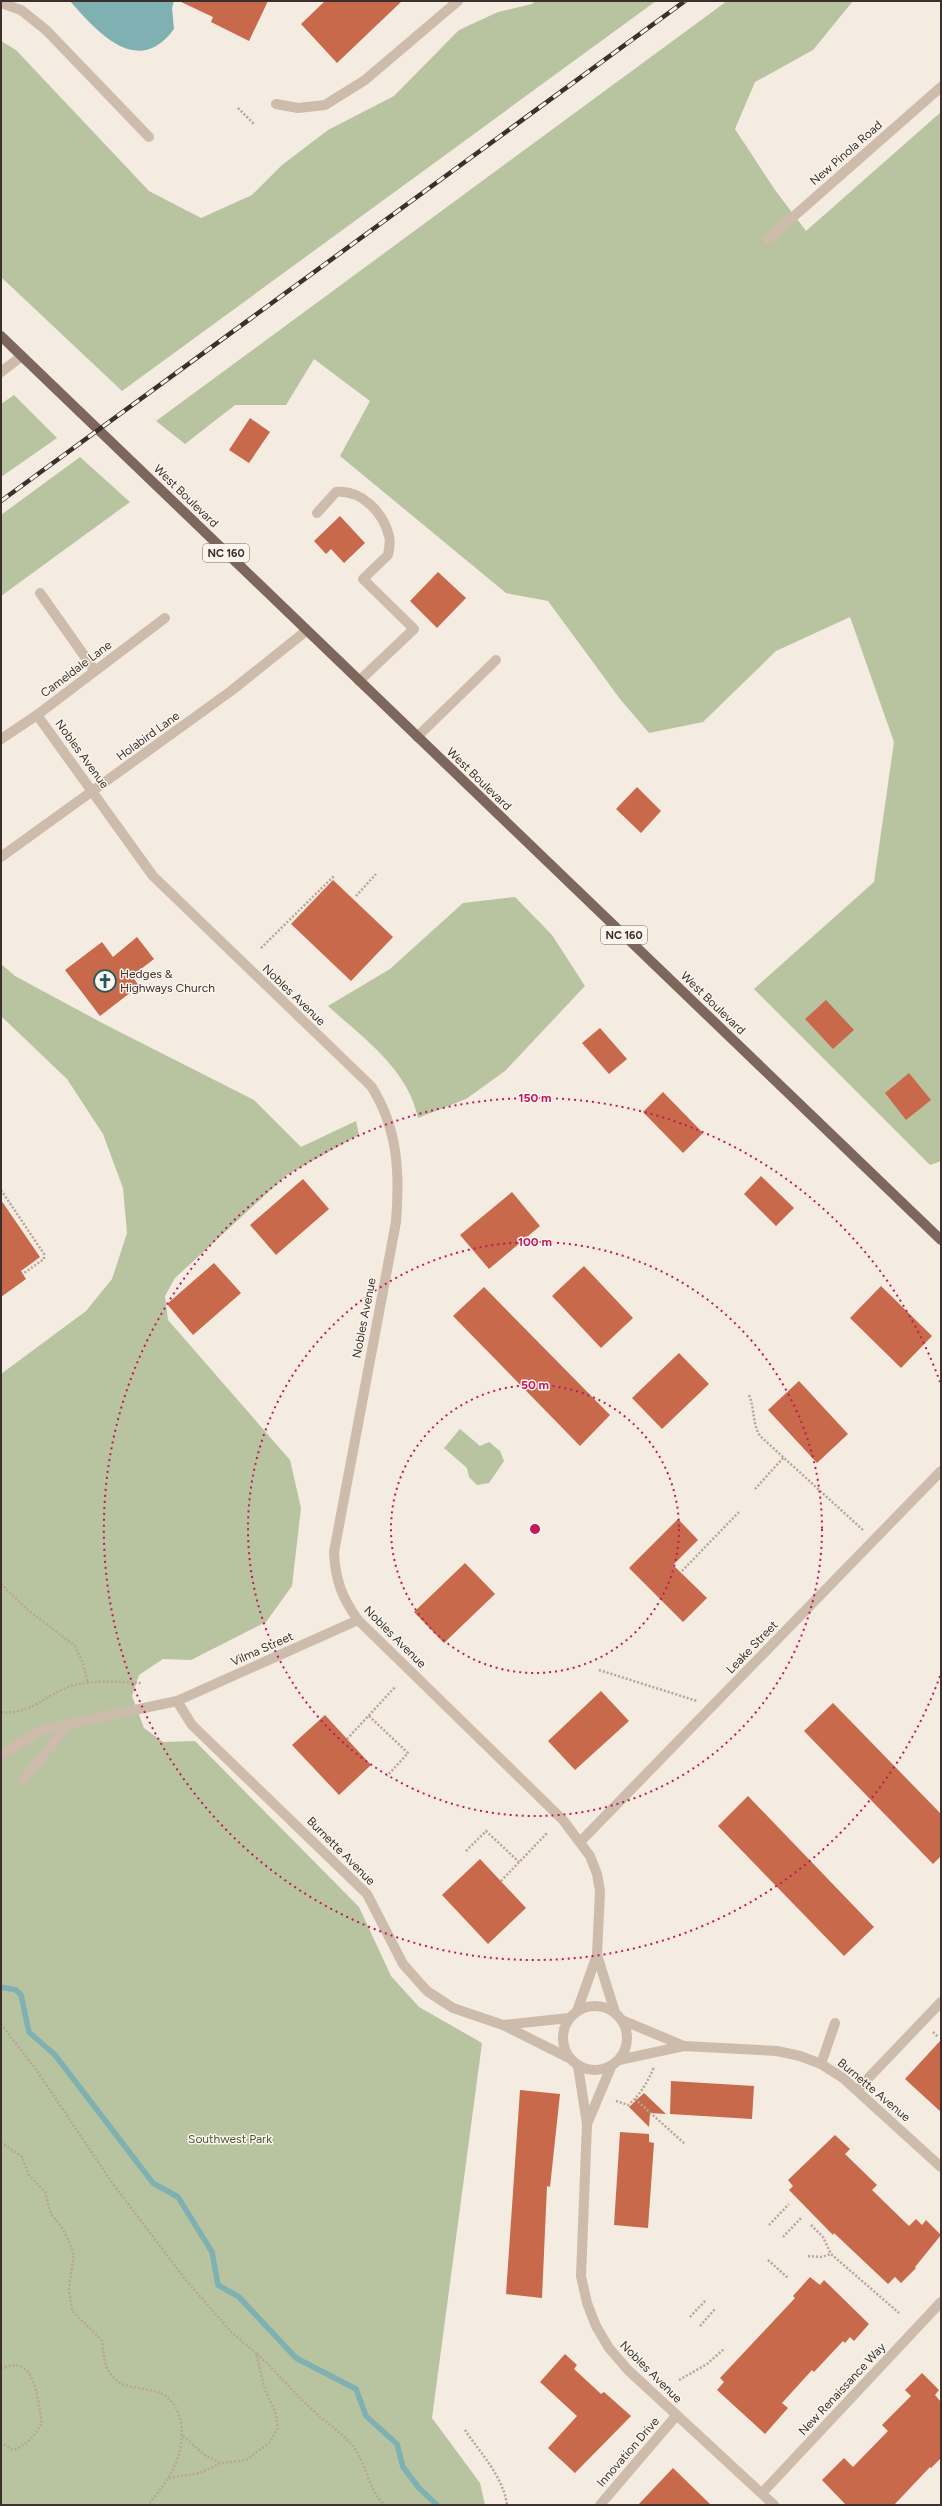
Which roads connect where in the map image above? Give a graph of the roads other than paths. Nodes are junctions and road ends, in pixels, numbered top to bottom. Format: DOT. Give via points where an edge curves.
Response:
graph roads {
  1 [pos="458,1"];
  2 [pos="1,3"];
  3 [pos="941,87"];
  4 [pos="276,104"];
  5 [pos="149,137"];
  6 [pos="768,239"];
  7 [pos="1,336"];
  8 [pos="22,356"];
  9 [pos="1,372"];
  10 [pos="317,513"];
  11 [pos="40,593"];
  12 [pos="165,618"];
  13 [pos="306,631"];
  14 [pos="496,660"];
  15 [pos="95,671"];
  16 [pos="359,681"];
  17 [pos="37,715"];
  18 [pos="417,737"];
  19 [pos="1,739"];
  20 [pos="94,791"];
  21 [pos="1,857"];
  22 [pos="941,1240"];
  23 [pos="941,1471"];
  24 [pos="358,1620"];
  25 [pos="177,1701"];
  26 [pos="68,1725"];
  27 [pos="1,1755"];
  28 [pos="24,1779"];
  29 [pos="581,1841"];
  30 [pos="597,1955"];
  31 [pos="941,2002"];
  32 [pos="573,2015"];
  33 [pos="619,2016"];
  34 [pos="835,2023"];
  35 [pos="503,2025"];
  36 [pos="684,2046"];
  37 [pos="569,2058"];
  38 [pos="620,2060"];
  39 [pos="821,2064"];
  40 [pos="578,2066"];
  41 [pos="611,2067"];
  42 [pos="857,2090"];
  43 [pos="587,2124"];
  44 [pos="941,2167"];
  45 [pos="941,2302"];
  46 [pos="676,2416"];
  47 [pos="762,2494"];
  48 [pos="600,2505"];
  49 [pos="774,2505"];
  1 -- 4 [label="street" via="366,80 325,105 298,108"];
  2 -- 5 [label="street" via="21,10 46,30"];
  3 -- 6 [label="street, New Pinola Road"];
  7 -- 8 [label="main road, West Boulevard / NC 160"];
  8 -- 9 [label="street"];
  8 -- 13 [label="main road, West Boulevard / NC 160"];
  10 -- 16 [label="street" via="336,492 348,491 365,500 383,518 390,538 388,555 362,579 414,629"];
  11 -- 15 [label="street"];
  12 -- 15 [label="street, Cameldale Lane"];
  13 -- 16 [label="main road, West Boulevard / NC 160"];
  13 -- 20 [label="street, Holabird Lane" via="231,691"];
  14 -- 18 [label="street"];
  15 -- 17 [label="street, Cameldale Lane"];
  16 -- 18 [label="main road, West Boulevard / NC 160"];
  17 -- 19 [label="street, Cameldale Lane"];
  17 -- 20 [label="street, Nobles Avenue"];
  18 -- 22 [label="main road, West Boulevard / NC 160"];
  20 -- 21 [label="street, Holabird Lane"];
  20 -- 24 [label="street, Nobles Avenue" via="148,870 164,888 371,1086 383,1105 391,1128 397,1160 396,1222 334,1552 335,1572 341,1595"];
  23 -- 29 [label="street, Leake Street"];
  24 -- 25 [label="street, Vilma Street"];
  24 -- 29 [label="street, Nobles Avenue" via="563,1820"];
  25 -- 26 [label="street, Vilma Street"];
  25 -- 35 [label="street, Burnette Avenue" via="192,1725 367,1894 404,1964 426,1991 453,2008"];
  26 -- 27 [label="street, Vilma Street" via="41,1730"];
  26 -- 28 [label="street"];
  29 -- 30 [label="street, Nobles Avenue" via="597,1874 600,1891"];
  30 -- 32 [label="street, Nobles Avenue"];
  30 -- 33 [label="street, Nobles Avenue"];
  31 -- 42 [label="street"];
  32 -- 33 [label="street" via="596,2006"];
  32 -- 35 [label="street, Burnette Avenue"];
  32 -- 37 [label="street" via="563,2037 564,2048"];
  33 -- 36 [label="street, Burnette Avenue"];
  33 -- 38 [label="street" via="628,2039 626,2050"];
  34 -- 39 [label="street"];
  35 -- 37 [label="street, Burnette Avenue"];
  36 -- 38 [label="street, Burnette Avenue"];
  36 -- 39 [label="street, Burnette Avenue" via="778,2052 800,2056"];
  37 -- 40 [label="street"];
  38 -- 41 [label="street"];
  39 -- 42 [label="street, Burnette Avenue"];
  40 -- 41 [label="street" via="594,2071"];
  40 -- 43 [label="street, Nobles Avenue"];
  41 -- 43 [label="street, Nobles Avenue"];
  42 -- 44 [label="street, Burnette Avenue"];
  43 -- 46 [label="street, Nobles Avenue" via="581,2276 586,2303 609,2348"];
  45 -- 47 [label="street, New Renaissance Way"];
  46 -- 47 [label="street, Nobles Avenue"];
  46 -- 48 [label="street, Innovation Drive"];
  47 -- 49 [label="street, Nobles Avenue"];
}
